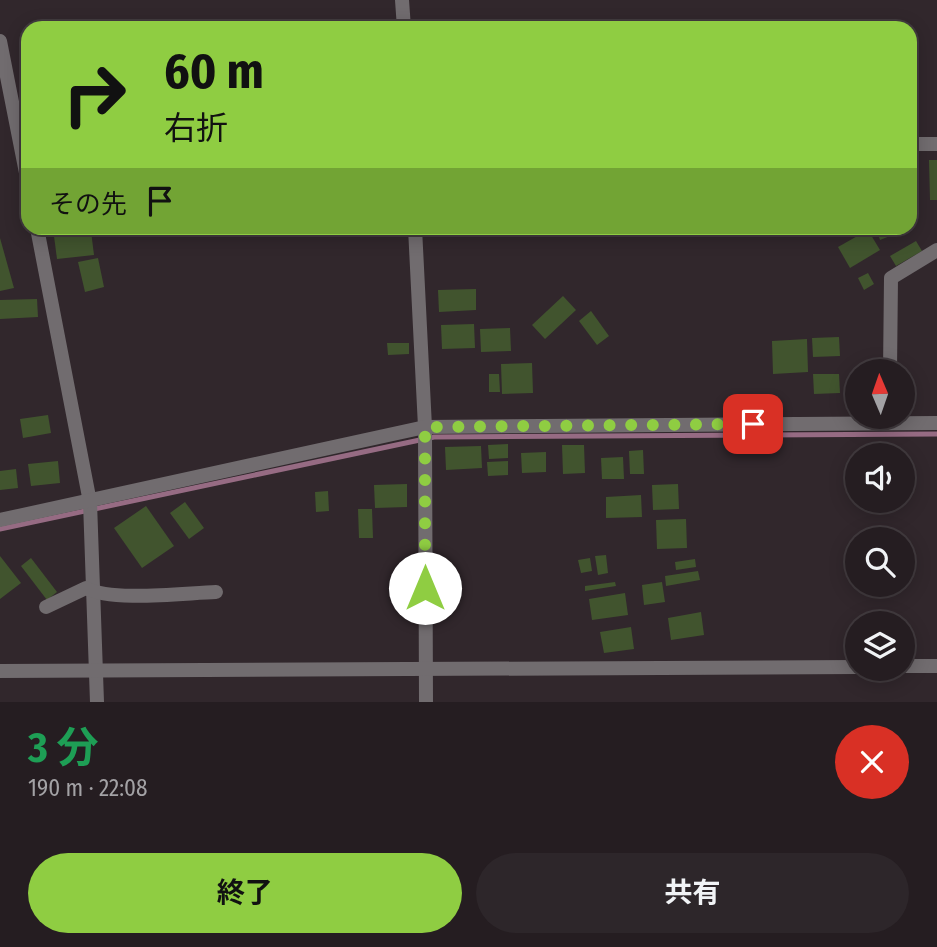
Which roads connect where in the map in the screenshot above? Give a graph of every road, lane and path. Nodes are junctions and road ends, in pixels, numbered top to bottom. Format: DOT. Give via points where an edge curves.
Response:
graph roads {
  1 [pos="402,0"];
  2 [pos="404,21"];
  3 [pos="0,41"];
  4 [pos="21,133"];
  5 [pos="937,144"];
  6 [pos="917,145"];
  7 [pos="38,235"];
  8 [pos="415,235"];
  9 [pos="937,250"];
  10 [pos="890,359"];
  11 [pos="845,421"];
  12 [pos="915,422"];
  13 [pos="937,423"];
  14 [pos="425,427"];
  15 [pos="90,502"];
  16 [pos="0,520"];
  17 [pos="94,592"];
  18 [pos="216,592"];
  19 [pos="46,607"];
  20 [pos="915,666"];
  21 [pos="937,666"];
  22 [pos="845,667"];
  23 [pos="425,668"];
  24 [pos="0,671"];
  25 [pos="97,671"];
  26 [pos="97,702"];
  27 [pos="426,702"];
  1 -- 2 [label="street"];
  3 -- 4 [label="street"];
  5 -- 6 [label="street"];
  7 -- 15 [label="street"];
  8 -- 14 [label="street"];
  9 -- 10 [label="street" via="891,278"];
  11 -- 14 [label="street"];
  12 -- 13 [label="street"];
  14 -- 15 [label="street"];
  14 -- 23 [label="street"];
  15 -- 16 [label="street"];
  15 -- 17 [label="street"];
  17 -- 18 [label="street"];
  17 -- 19 [label="street" via="86,588"];
  17 -- 25 [label="street"];
  20 -- 21 [label="street"];
  22 -- 23 [label="street"];
  23 -- 25 [label="street"];
  23 -- 27 [label="street"];
  24 -- 25 [label="street"];
  25 -- 26 [label="street"];
}
